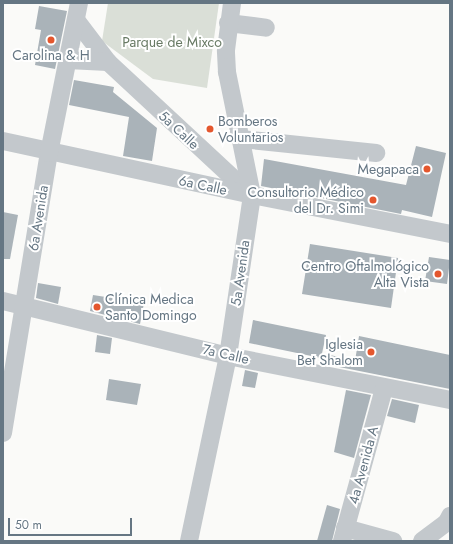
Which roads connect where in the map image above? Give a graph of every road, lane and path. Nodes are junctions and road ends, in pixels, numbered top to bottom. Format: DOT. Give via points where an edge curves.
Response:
graph roads {
  1 [pos="232,3"];
  2 [pos="78,11"];
  3 [pos="228,23"];
  4 [pos="266,28"];
  5 [pos="67,60"];
  6 [pos="108,62"];
  7 [pos="241,139"];
  8 [pos="3,141"];
  9 [pos="49,153"];
  10 [pos="376,153"];
  11 [pos="252,195"];
  12 [pos="450,234"];
  13 [pos="3,301"];
  14 [pos="24,306"];
  15 [pos="228,356"];
  16 [pos="384,388"];
  17 [pos="450,400"];
  18 [pos="3,433"];
  19 [pos="450,516"];
  20 [pos="343,535"];
  21 [pos="189,541"];
  22 [pos="393,541"];
  23 [pos="422,541"];
  1 -- 3 [label="street, 5a Avenida"];
  2 -- 5 [label="street, 6a Avenida"];
  2 -- 6 [label="street, 5a Calle"];
  3 -- 4 [label="street"];
  3 -- 7 [label="street, 5a Avenida" via="227,72"];
  5 -- 6 [label="street"];
  5 -- 9 [label="street, 6a Avenida"];
  6 -- 11 [label="street, 5a Calle"];
  7 -- 10 [label="street"];
  7 -- 11 [label="street, 5a Avenida"];
  8 -- 9 [label="street, 6a Calle"];
  9 -- 11 [label="street, 6a Calle"];
  9 -- 14 [label="street, 6a Avenida"];
  11 -- 12 [label="street, 6a Calle"];
  11 -- 15 [label="street, 5a Avenida"];
  13 -- 14 [label="street, 7a Calle"];
  14 -- 15 [label="street, 7a Calle"];
  14 -- 18 [label="street, 6a Avenida"];
  15 -- 16 [label="street, 7a Calle"];
  15 -- 21 [label="street, 5a Avenida"];
  16 -- 17 [label="street, 7a Calle"];
  16 -- 20 [label="street, 4a Avenida A"];
  19 -- 23 [label="street" via="447,522"];
  20 -- 22 [label="street"];
}
